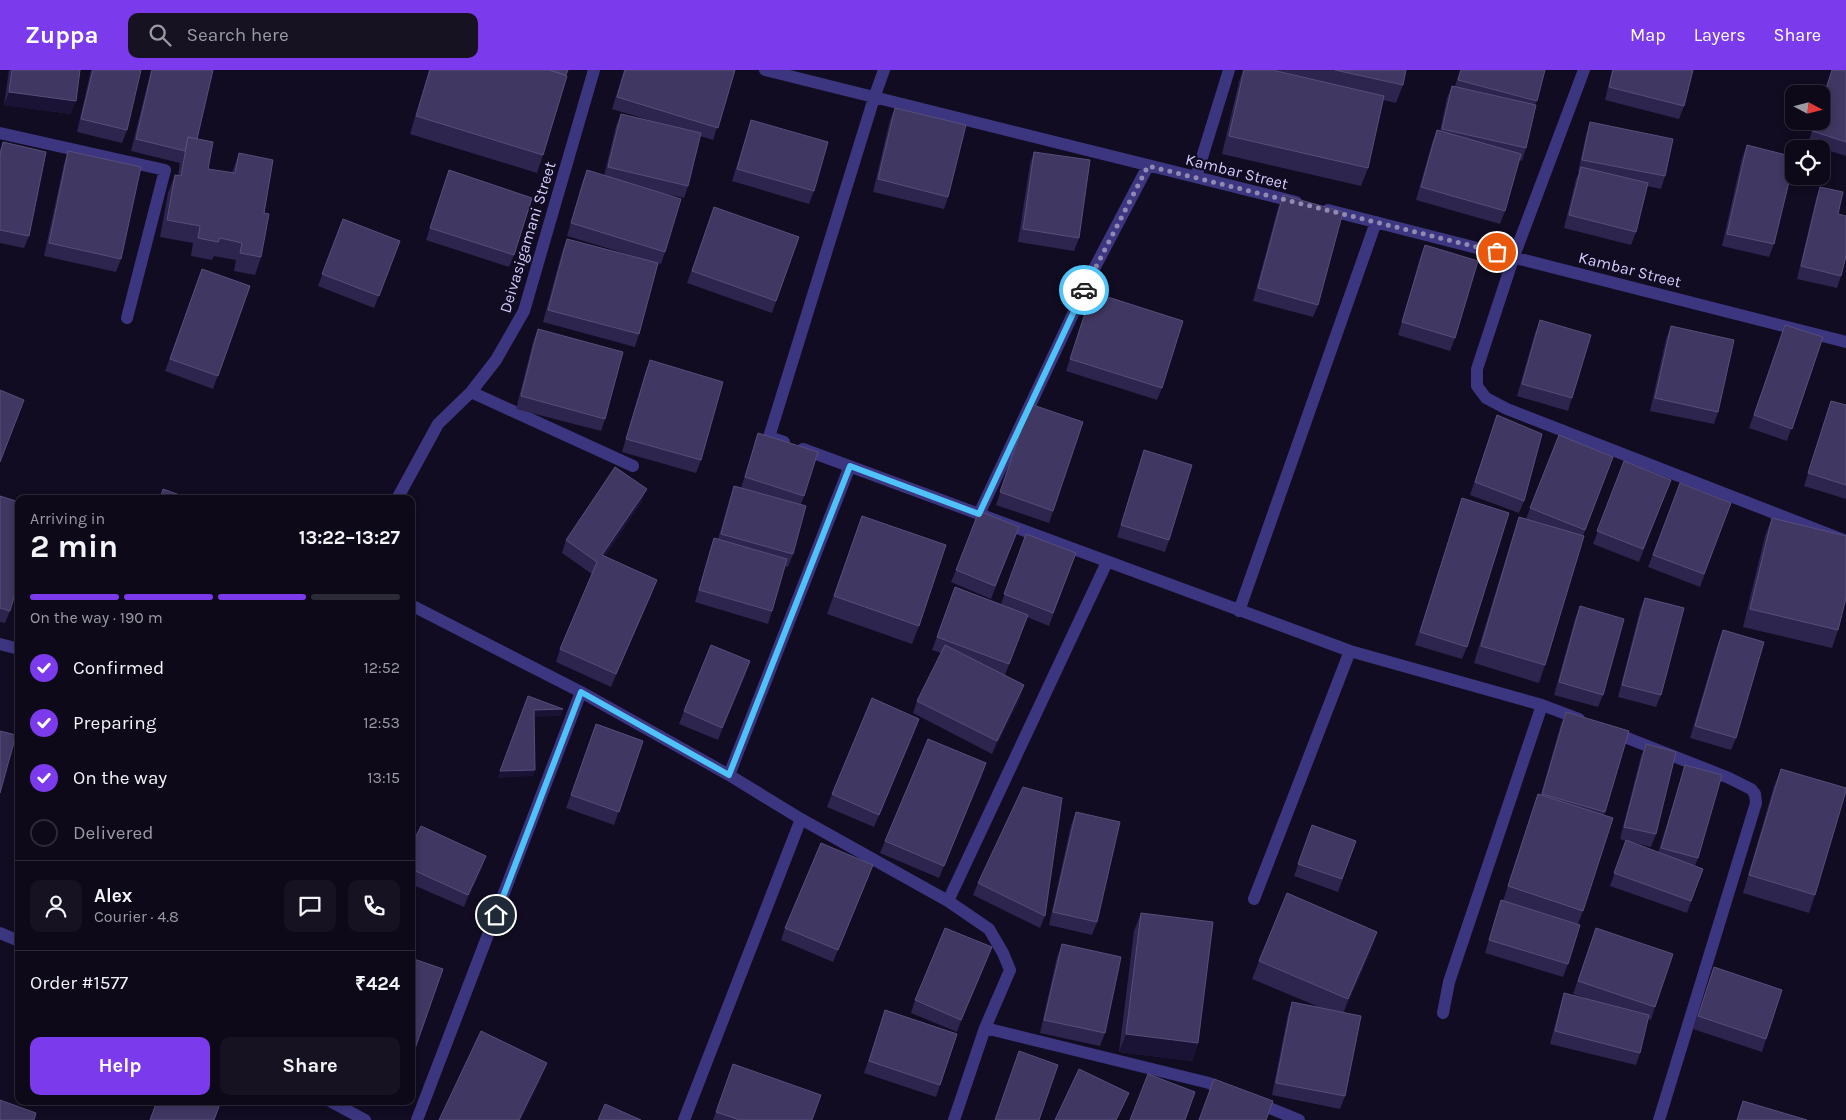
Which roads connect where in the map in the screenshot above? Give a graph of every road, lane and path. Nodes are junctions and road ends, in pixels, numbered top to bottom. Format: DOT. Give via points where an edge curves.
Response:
graph roads {
  1 [pos="594,70"];
  2 [pos="765,70"];
  3 [pos="884,70"];
  4 [pos="1229,70"];
  5 [pos="1584,70"];
  6 [pos="874,98"];
  7 [pos="0,133"];
  8 [pos="1148,166"];
  9 [pos="1196,177"];
  10 [pos="1376,222"];
  11 [pos="1514,256"];
  12 [pos="127,318"];
  13 [pos="1846,342"];
  14 [pos="471,392"];
  15 [pos="633,466"];
  16 [pos="850,466"];
  17 [pos="399,495"];
  18 [pos="979,514"];
  19 [pos="1846,541"];
  20 [pos="1107,562"];
  21 [pos="415,607"];
  22 [pos="1239,610"];
  23 [pos="0,644"];
  24 [pos="15,648"];
  25 [pos="1350,652"];
  26 [pos="581,692"];
  27 [pos="1542,705"];
  28 [pos="1586,722"];
  29 [pos="1604,729"];
  30 [pos="729,775"];
  31 [pos="801,820"];
  32 [pos="1254,899"];
  33 [pos="948,901"];
  34 [pos="0,933"];
  35 [pos="15,939"];
  36 [pos="1443,1013"];
  37 [pos="985,1028"];
  38 [pos="337,1105"];
  39 [pos="365,1120"];
  40 [pos="417,1120"];
  41 [pos="684,1120"];
  42 [pos="954,1120"];
  43 [pos="1299,1120"];
  44 [pos="1659,1120"];
  1 -- 14 [label="street, Deivasigamani Street" via="524,311 496,360"];
  2 -- 6 [label="street, Kambar Street"];
  3 -- 6 [label="street"];
  4 -- 9 [label="street"];
  5 -- 11 [label="street"];
  6 -- 8 [label="street, Kambar Street"];
  6 -- 16 [label="street" via="769,437"];
  7 -- 12 [label="street" via="164,170"];
  8 -- 9 [label="street, Kambar Street"];
  8 -- 18 [label="street" via="1095,267"];
  9 -- 10 [label="street, Kambar Street"];
  10 -- 11 [label="street, Kambar Street"];
  10 -- 22 [label="street"];
  11 -- 13 [label="street, Kambar Street"];
  11 -- 19 [label="street" via="1477,369 1477,386 1486,398"];
  14 -- 15 [label="street"];
  14 -- 17 [label="street, Deivasigamani Street" via="438,424"];
  16 -- 18 [label="street"];
  16 -- 30 [label="street"];
  18 -- 20 [label="street"];
  20 -- 22 [label="street"];
  20 -- 33 [label="street"];
  21 -- 26 [label="street"];
  22 -- 25 [label="street"];
  23 -- 24 [label="street"];
  25 -- 27 [label="street"];
  25 -- 32 [label="street"];
  26 -- 30 [label="street"];
  26 -- 40 [label="street"];
  27 -- 28 [label="street"];
  27 -- 36 [label="street" via="1449,982"];
  29 -- 44 [label="street" via="1729,778 1755,794 1756,803"];
  30 -- 31 [label="street"];
  31 -- 33 [label="street"];
  31 -- 41 [label="street"];
  33 -- 37 [label="street" via="990,929 1010,970"];
  34 -- 35 [label="street"];
  37 -- 42 [label="street"];
  37 -- 43 [label="street" via="1209,1083"];
  38 -- 39 [label="street"];
}
